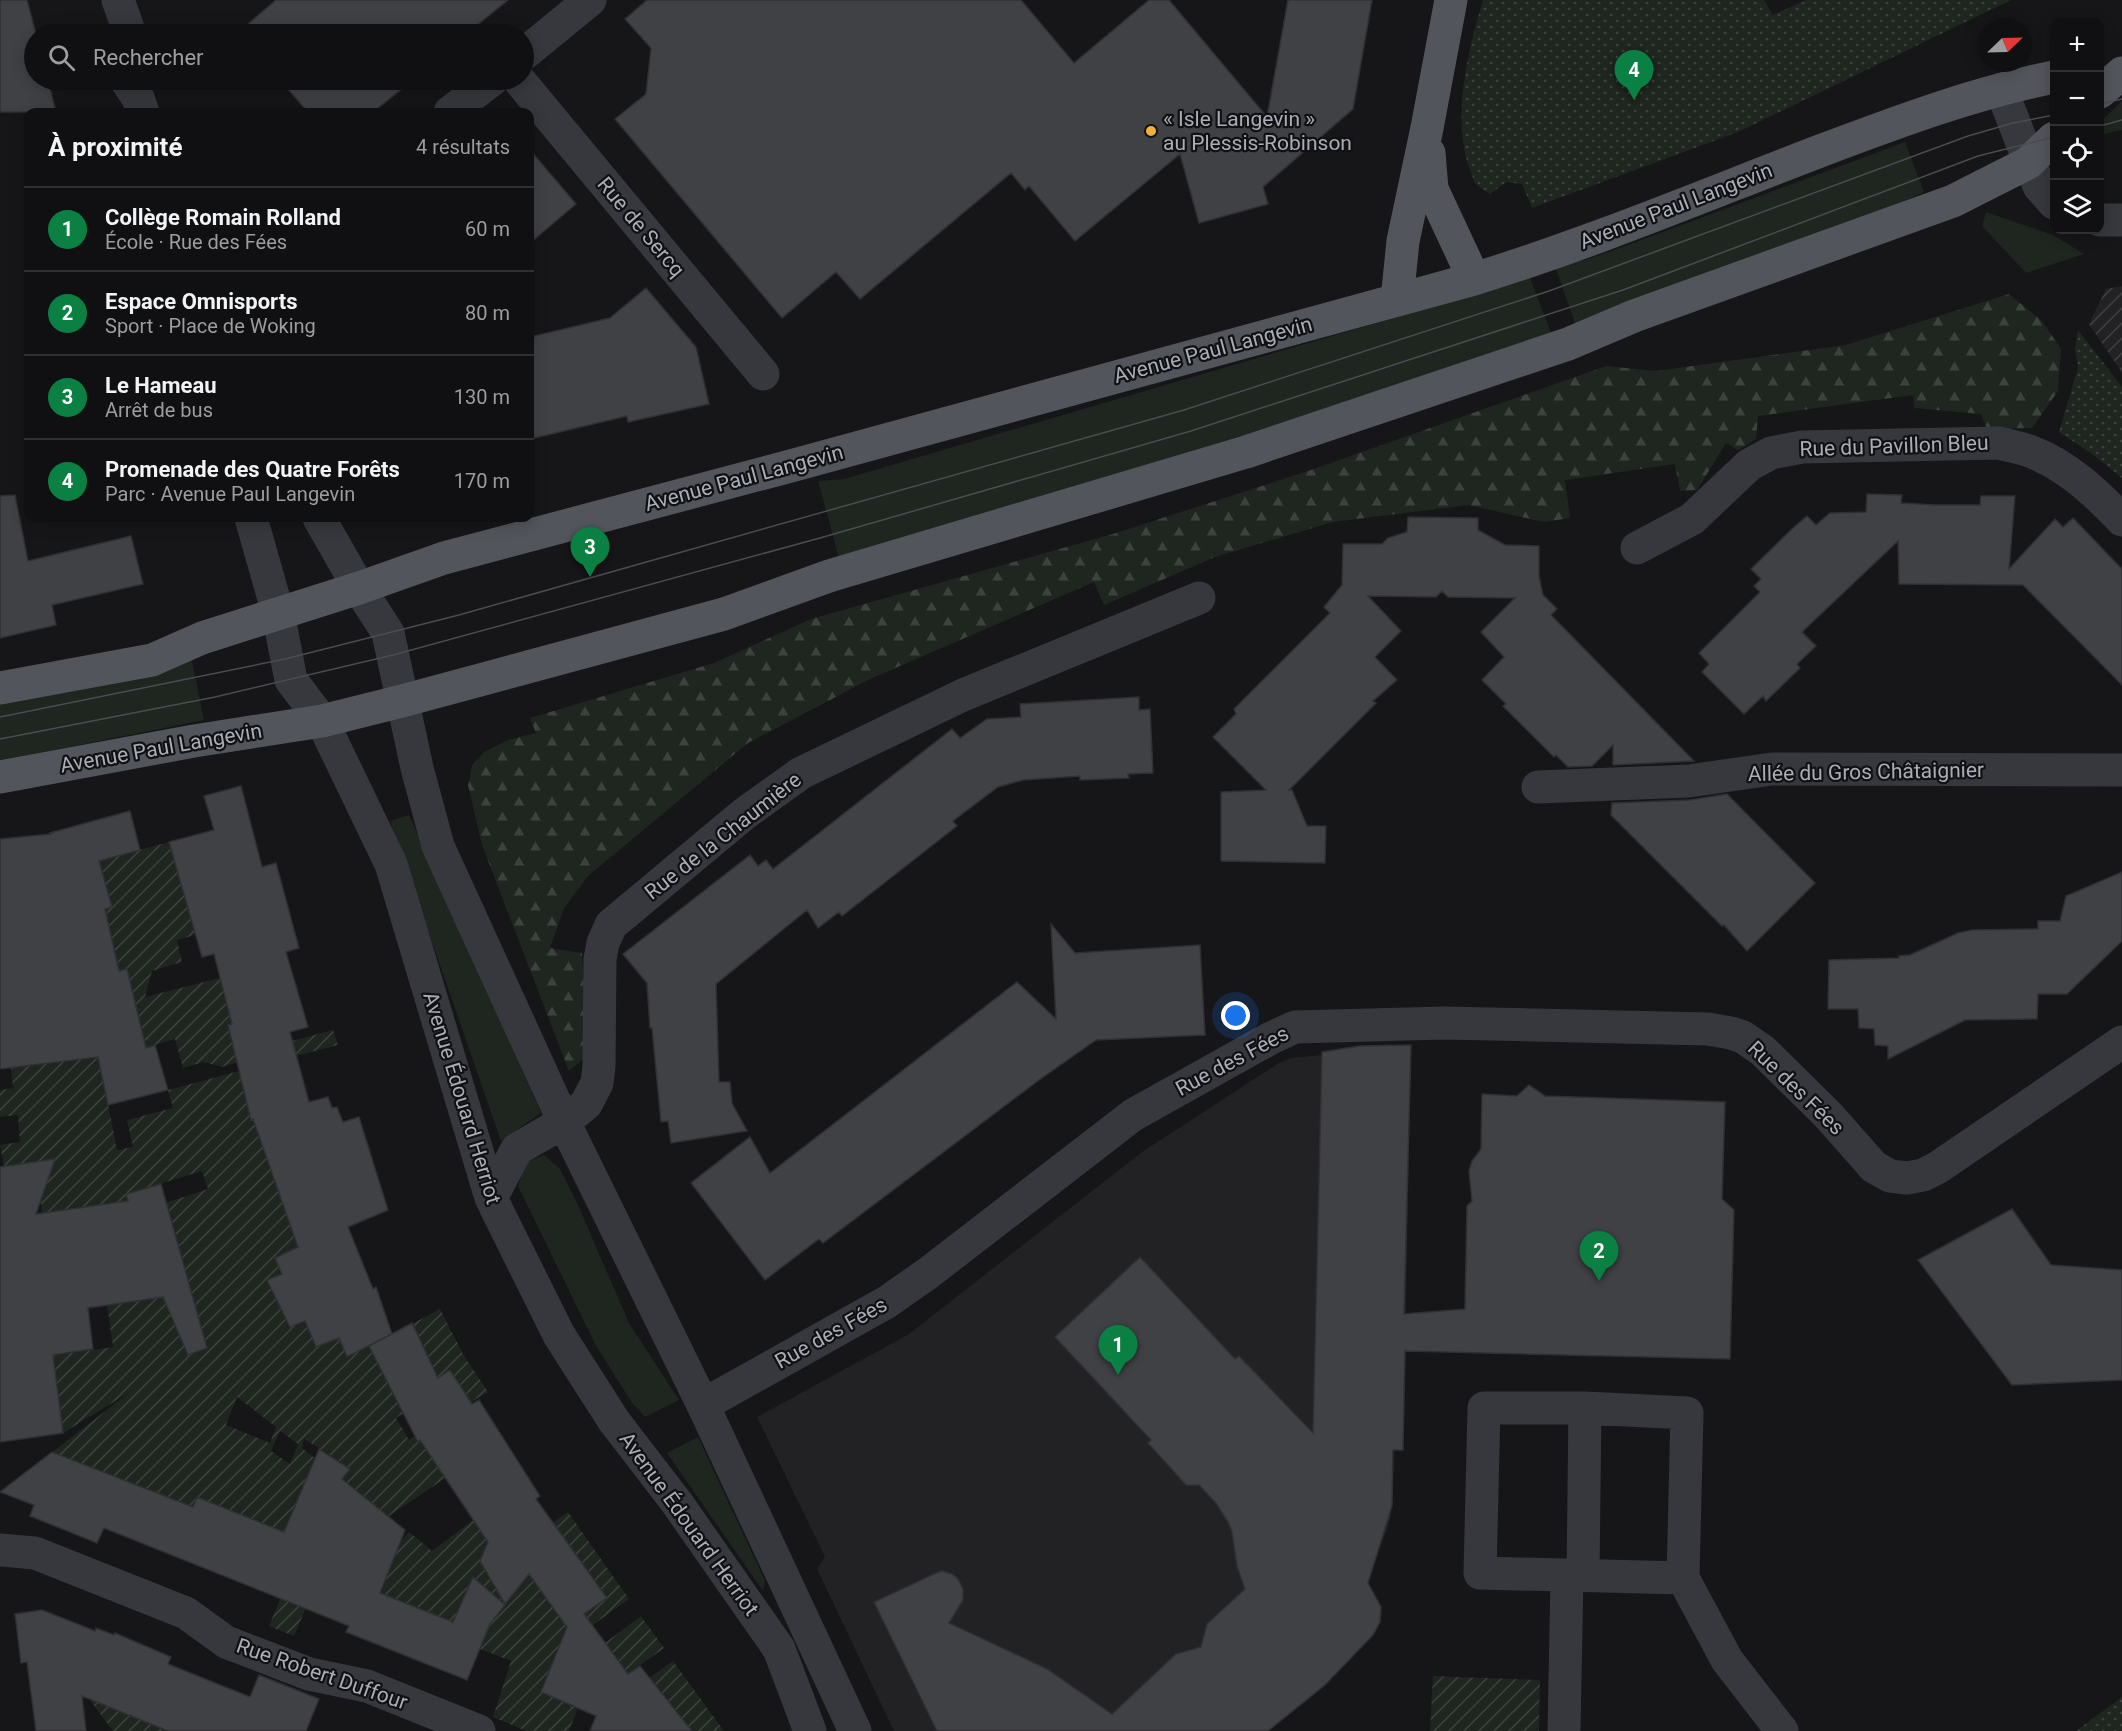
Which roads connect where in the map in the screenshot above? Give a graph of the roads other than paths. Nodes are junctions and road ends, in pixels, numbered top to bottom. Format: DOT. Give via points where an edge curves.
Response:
graph roads {
  1 [pos="100,0"];
  2 [pos="118,0"];
  3 [pos="590,0"];
  4 [pos="1451,0"];
  5 [pos="107,24"];
  6 [pos="126,24"];
  7 [pos="534,46"];
  8 [pos="2122,54"];
  9 [pos="2104,61"];
  10 [pos="2122,73"];
  11 [pos="2050,78"];
  12 [pos="2001,89"];
  13 [pos="2104,89"];
  14 [pos="127,90"];
  15 [pos="132,90"];
  16 [pos="151,90"];
  17 [pos="479,90"];
  18 [pos="527,90"];
  19 [pos="132,108"];
  20 [pos="142,108"];
  21 [pos="158,108"];
  22 [pos="455,108"];
  23 [pos="1427,128"];
  24 [pos="2050,143"];
  25 [pos="2028,163"];
  26 [pos="2050,198"];
  27 [pos="2104,220"];
  28 [pos="2122,220"];
  29 [pos="1474,279"];
  30 [pos="1398,300"];
  31 [pos="763,374"];
  32 [pos="2122,520"];
  33 [pos="252,522"];
  34 [pos="321,522"];
  35 [pos="1637,548"];
  36 [pos="359,588"];
  37 [pos="1199,598"];
  38 [pos="278,613"];
  39 [pos="0,688"];
  40 [pos="402,701"];
  41 [pos="322,721"];
  42 [pos="2122,770"];
  43 [pos="0,777"];
  44 [pos="1538,787"];
  45 [pos="2122,1042"];
  46 [pos="564,1122"];
  47 [pos="491,1198"];
  48 [pos="703,1405"];
  49 [pos="1585,1408"];
  50 [pos="0,1550"];
  51 [pos="1575,1575"];
  52 [pos="1683,1578"];
  53 [pos="479,1731"];
  54 [pos="810,1731"];
  55 [pos="855,1731"];
  56 [pos="1564,1731"];
  57 [pos="1782,1731"];
  1 -- 5 [label="street"];
  2 -- 6 [label="street"];
  3 -- 7 [label="street"];
  4 -- 23 [label="main road"];
  8 -- 9 [label="main road"];
  10 -- 13 [label="main road"];
  11 -- 12 [label="main road, Avenue Paul Langevin"];
  12 -- 25 [label="street"];
  12 -- 29 [label="main road, Avenue Paul Langevin" via="1916,115 1538,259"];
  14 -- 19 [label="street"];
  15 -- 20 [label="street"];
  16 -- 21 [label="street"];
  17 -- 22 [label="street"];
  18 -- 31 [label="street, Rue de Sercq"];
  23 -- 29 [label="main road" via="1432,189"];
  23 -- 30 [label="main road" via="1403,241"];
  24 -- 25 [label="main road, Avenue Paul Langevin"];
  25 -- 26 [label="street" via="2039,186"];
  25 -- 40 [label="main road, Avenue Paul Langevin" via="1953,201 1645,312 1568,344 1246,452 829,576 724,615"];
  27 -- 28 [label="street"];
  29 -- 30 [label="main road, Avenue Paul Langevin"];
  30 -- 36 [label="main road, Avenue Paul Langevin" via="444,558"];
  32 -- 35 [label="street, Rue du Pavillon Bleu" via="2062,467 1999,443 1802,447 1771,453 1749,465 1692,519"];
  33 -- 38 [label="street"];
  34 -- 36 [label="street"];
  36 -- 38 [label="main road, Avenue Paul Langevin"];
  36 -- 40 [label="street" via="388,633"];
  37 -- 46 [label="street, Rue de la Chaumière" via="963,695 801,773 744,814 611,925 600,959 597,1083 586,1104"];
  38 -- 39 [label="main road, Avenue Paul Langevin" via="202,638 152,660"];
  38 -- 41 [label="street" via="291,680"];
  40 -- 41 [label="main road, Avenue Paul Langevin"];
  40 -- 46 [label="street, Avenue Édouard Herriot" via="438,846"];
  41 -- 43 [label="main road, Avenue Paul Langevin"];
  41 -- 47 [label="street, Avenue Édouard Herriot" via="390,864"];
  42 -- 44 [label="street, Allée du Gros Châtaignier" via="1772,769 1689,781"];
  45 -- 48 [label="street, Rue des Fées" via="1937,1168 1907,1178 1890,1176 1874,1167 1763,1051 1731,1033 1708,1029 1444,1023 1295,1027 1132,1115 887,1302"];
  46 -- 47 [label="street, Rue de la Chaumière" via="517,1149"];
  46 -- 48 [label="street, Avenue Édouard Herriot"];
  47 -- 54 [label="street, Avenue Édouard Herriot" via="559,1335 615,1421 779,1649"];
  48 -- 55 [label="street, Avenue Édouard Herriot"];
  49 -- 51 [label="street"];
  49 -- 51 [label="street" via="1484,1408 1480,1574"];
  49 -- 52 [label="street" via="1687,1413"];
  50 -- 53 [label="street, Rue Robert Duffour" via="35,1553 186,1613 226,1642 309,1674 367,1686"];
  51 -- 52 [label="street"];
  51 -- 56 [label="street"];
  52 -- 57 [label="street" via="1727,1660"];
}
